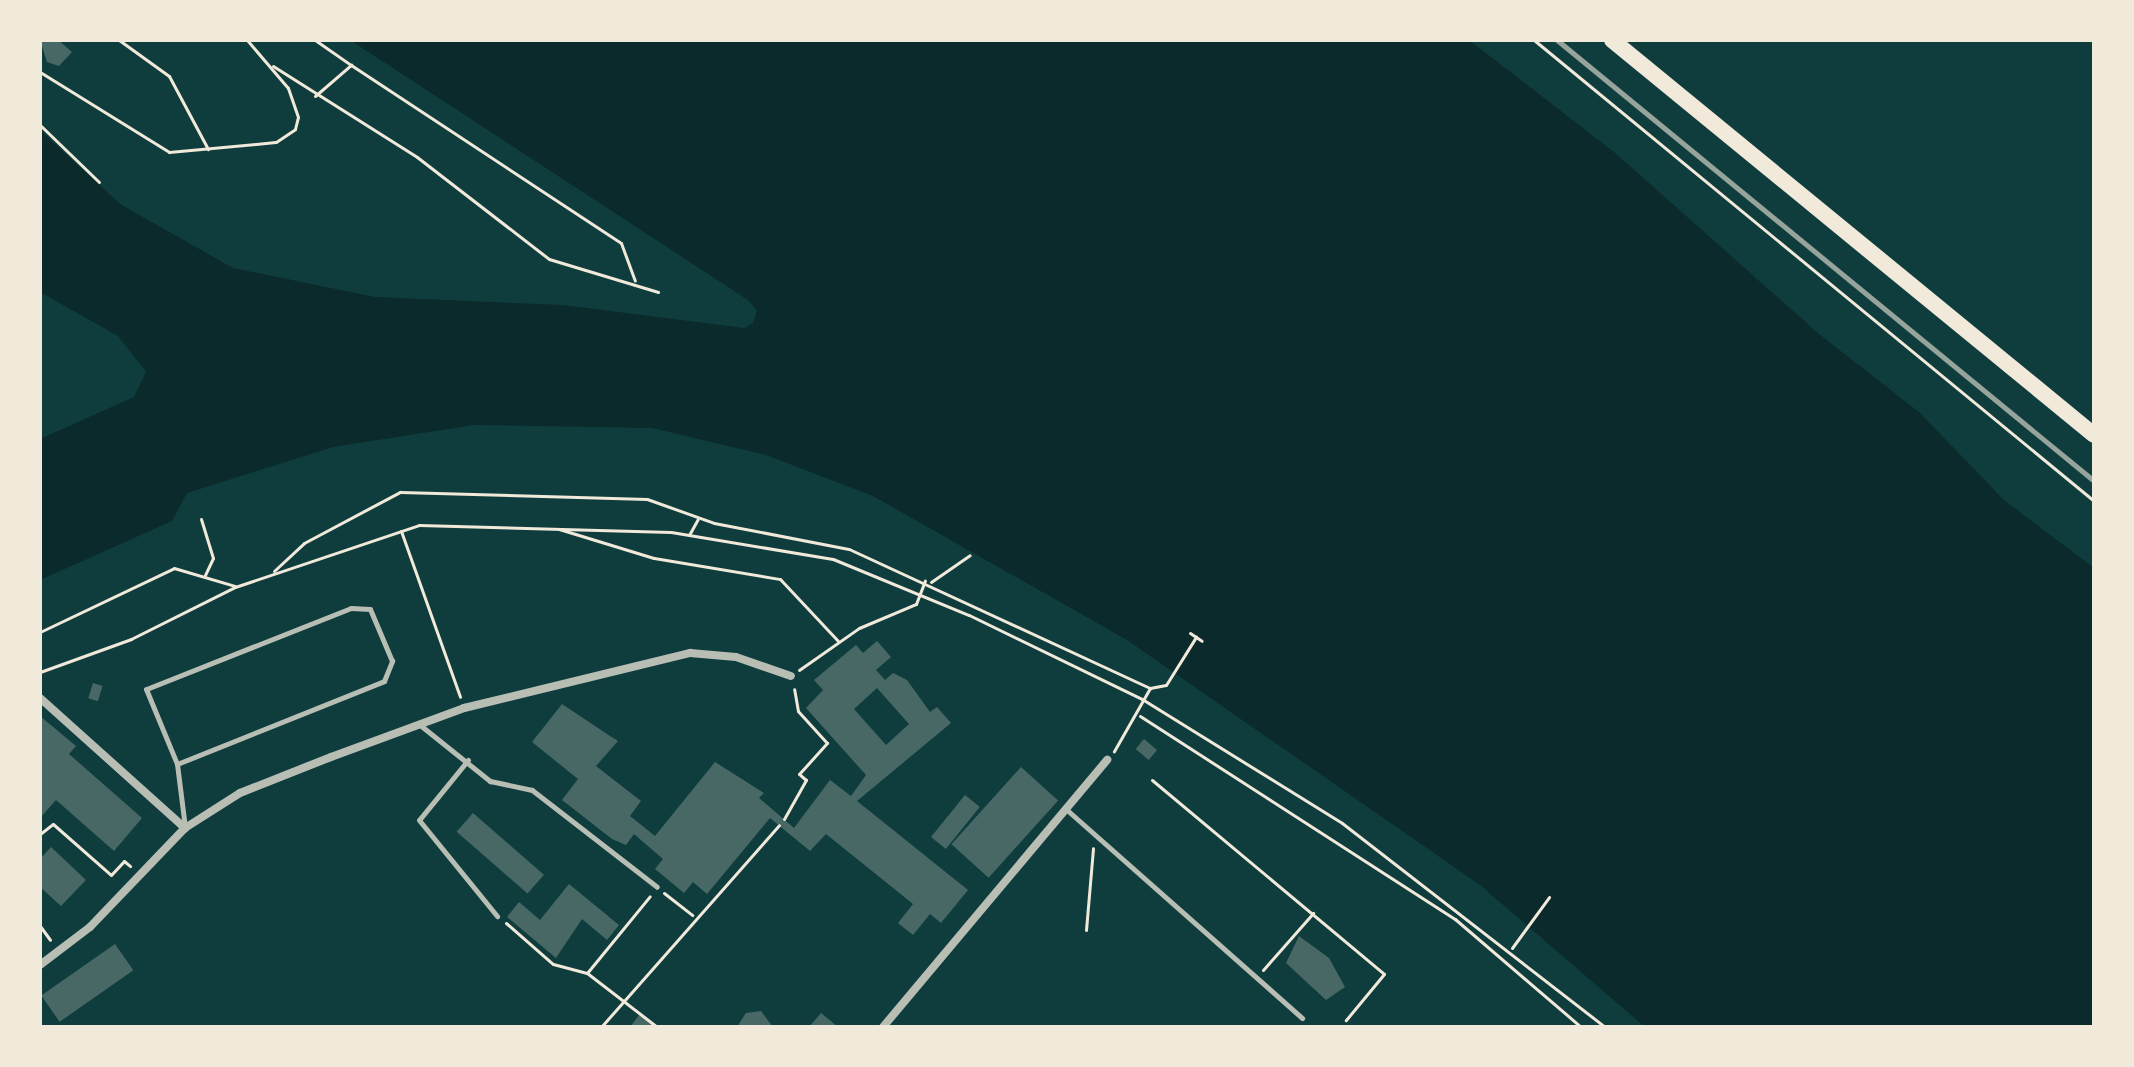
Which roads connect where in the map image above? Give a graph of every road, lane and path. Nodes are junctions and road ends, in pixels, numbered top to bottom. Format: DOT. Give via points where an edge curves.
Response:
graph roads {
  1 [pos="119,40"];
  2 [pos="247,40"];
  3 [pos="315,40"];
  4 [pos="1534,40"];
  5 [pos="1612,40"];
  6 [pos="351,65"];
  7 [pos="273,66"];
  8 [pos="40,72"];
  9 [pos="315,96"];
  10 [pos="40,125"];
  11 [pos="208,149"];
  12 [pos="99,182"];
  13 [pos="635,281"];
  14 [pos="658,292"];
  15 [pos="2094,435"];
  16 [pos="2094,501"];
  17 [pos="201,519"];
  18 [pos="698,519"];
  19 [pos="556,528"];
  20 [pos="400,529"];
  21 [pos="689,535"];
  22 [pos="970,555"];
  23 [pos="271,574"];
  24 [pos="205,575"];
  25 [pos="925,581"];
  26 [pos="931,583"];
  27 [pos="235,587"];
  28 [pos="919,596"];
  29 [pos="40,632"];
  30 [pos="1190,633"];
  31 [pos="1196,637"];
  32 [pos="838,641"];
  33 [pos="1202,641"];
  34 [pos="40,672"];
  35 [pos="791,676"];
  36 [pos="1150,688"];
  37 [pos="40,698"];
  38 [pos="1142,699"];
  39 [pos="464,708"];
  40 [pos="1140,716"];
  41 [pos="420,724"];
  42 [pos="468,760"];
  43 [pos="1107,760"];
  44 [pos="177,764"];
  45 [pos="1152,780"];
  46 [pos="1067,810"];
  47 [pos="784,819"];
  48 [pos="779,825"];
  49 [pos="185,828"];
  50 [pos="40,834"];
  51 [pos="1101,839"];
  52 [pos="133,868"];
  53 [pos="657,887"];
  54 [pos="1549,897"];
  55 [pos="1313,913"];
  56 [pos="692,915"];
  57 [pos="497,916"];
  58 [pos="40,926"];
  59 [pos="1086,930"];
  60 [pos="1512,948"];
  61 [pos="59,953"];
  62 [pos="40,965"];
  63 [pos="587,973"];
  64 [pos="1257,977"];
  65 [pos="623,1000"];
  66 [pos="1302,1018"];
  67 [pos="1346,1020"];
  68 [pos="601,1027"];
  69 [pos="657,1027"];
  70 [pos="699,1027"];
  71 [pos="705,1027"];
  72 [pos="883,1027"];
  73 [pos="1581,1027"];
  74 [pos="1605,1027"];
  1 -- 11 [label="path" via="169,76"];
  2 -- 7 [label="path"];
  3 -- 6 [label="path"];
  4 -- 16 [label="path"];
  5 -- 15 [label="main road"];
  6 -- 9 [label="path"];
  6 -- 13 [label="path" via="621,243"];
  7 -- 9 [label="path"];
  7 -- 11 [label="path" via="288,88 295,129 276,142"];
  8 -- 11 [label="path" via="157,148"];
  9 -- 13 [label="path" via="417,157 549,259"];
  10 -- 12 [label="path"];
  13 -- 14 [label="path"];
  17 -- 24 [label="path" via="213,558"];
  18 -- 21 [label="path"];
  18 -- 23 [label="path" via="675,506 612,495 400,492 304,543"];
  18 -- 25 [label="path" via="849,549"];
  19 -- 20 [label="path"];
  19 -- 21 [label="path"];
  19 -- 32 [label="path" via="654,558 780,579"];
  20 -- 23 [label="path"];
  20 -- 39 [label="path"];
  21 -- 28 [label="path" via="848,563"];
  22 -- 26 [label="path"];
  23 -- 27 [label="path"];
  24 -- 27 [label="path"];
  24 -- 29 [label="path" via="174,568"];
  25 -- 26 [label="path"];
  25 -- 28 [label="path"];
  26 -- 36 [label="path"];
  27 -- 34 [label="path" via="131,639"];
  28 -- 32 [label="path"];
  28 -- 38 [label="path"];
  30 -- 31 [label="path"];
  31 -- 33 [label="path"];
  31 -- 36 [label="path" via="1166,685"];
  32 -- 35 [label="path"];
  35 -- 39 [label="street" via="736,657 690,653"];
  35 -- 47 [label="path" via="798,711 827,743 799,774 806,780"];
  36 -- 38 [label="path"];
  37 -- 49 [label="street"];
  38 -- 40 [label="path"];
  38 -- 60 [label="path" via="1342,823"];
  39 -- 41 [label="street"];
  40 -- 43 [label="path"];
  40 -- 73 [label="path" via="1455,919"];
  41 -- 42 [label="lane"];
  41 -- 49 [label="street" via="240,793"];
  42 -- 53 [label="lane" via="490,781 532,790"];
  42 -- 57 [label="lane" via="419,820"];
  43 -- 46 [label="street"];
  44 -- 44 [label="lane" via="146,689 351,608 370,609 392,661 384,681"];
  44 -- 49 [label="lane"];
  45 -- 55 [label="path"];
  46 -- 51 [label="lane"];
  46 -- 72 [label="street"];
  48 -- 56 [label="path" via="706,913"];
  49 -- 61 [label="street"];
  50 -- 52 [label="path" via="53,824 111,875 124,861"];
  51 -- 59 [label="path" via="1086,883"];
  51 -- 64 [label="lane"];
  53 -- 56 [label="path"];
  53 -- 63 [label="path"];
  54 -- 60 [label="path"];
  55 -- 64 [label="path"];
  55 -- 67 [label="path" via="1384,974"];
  56 -- 65 [label="path"];
  57 -- 63 [label="path" via="553,964"];
  58 -- 61 [label="path"];
  60 -- 74 [label="path"];
  61 -- 62 [label="street"];
  63 -- 65 [label="path"];
  64 -- 66 [label="lane"];
  65 -- 68 [label="path"];
  65 -- 69 [label="path"];
  70 -- 71 [label="path"];
}
